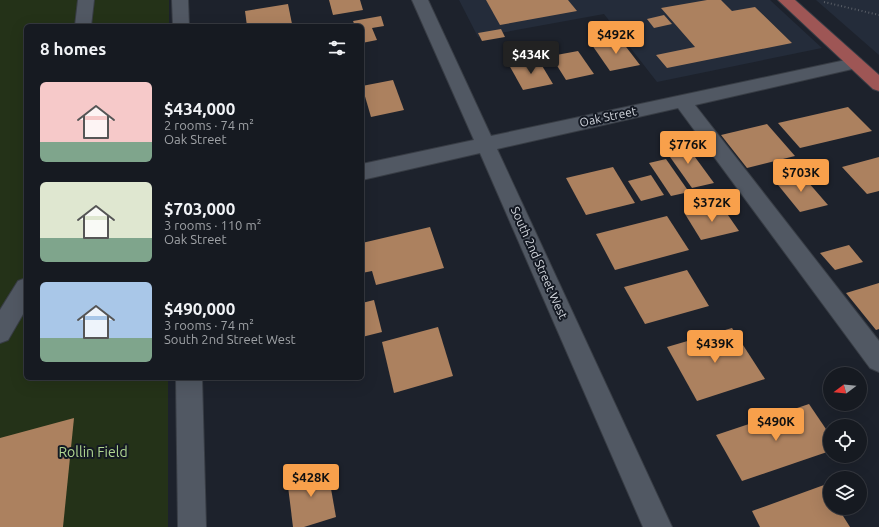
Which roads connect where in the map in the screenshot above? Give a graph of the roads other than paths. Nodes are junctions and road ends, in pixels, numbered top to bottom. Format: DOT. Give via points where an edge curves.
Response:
graph roads {
  1 [pos="86,0"];
  2 [pos="180,0"];
  3 [pos="420,0"];
  4 [pos="786,0"];
  5 [pos="83,24"];
  6 [pos="181,24"];
  7 [pos="855,63"];
  8 [pos="879,85"];
  9 [pos="682,101"];
  10 [pos="485,145"];
  11 [pos="364,172"];
  12 [pos="24,291"];
  13 [pos="0,332"];
  14 [pos="879,360"];
  15 [pos="189,380"];
  16 [pos="192,527"];
  17 [pos="658,527"];
  1 -- 5 [label="street"];
  2 -- 6 [label="street"];
  3 -- 10 [label="street, South 2nd Street West"];
  4 -- 7 [label="main road"];
  7 -- 8 [label="main road"];
  7 -- 9 [label="street, Oak Street"];
  9 -- 10 [label="street, Oak Street"];
  9 -- 14 [label="street"];
  10 -- 11 [label="street, Oak Street"];
  10 -- 17 [label="street, South 2nd Street West"];
  12 -- 13 [label="street"];
  15 -- 16 [label="street"];
}
